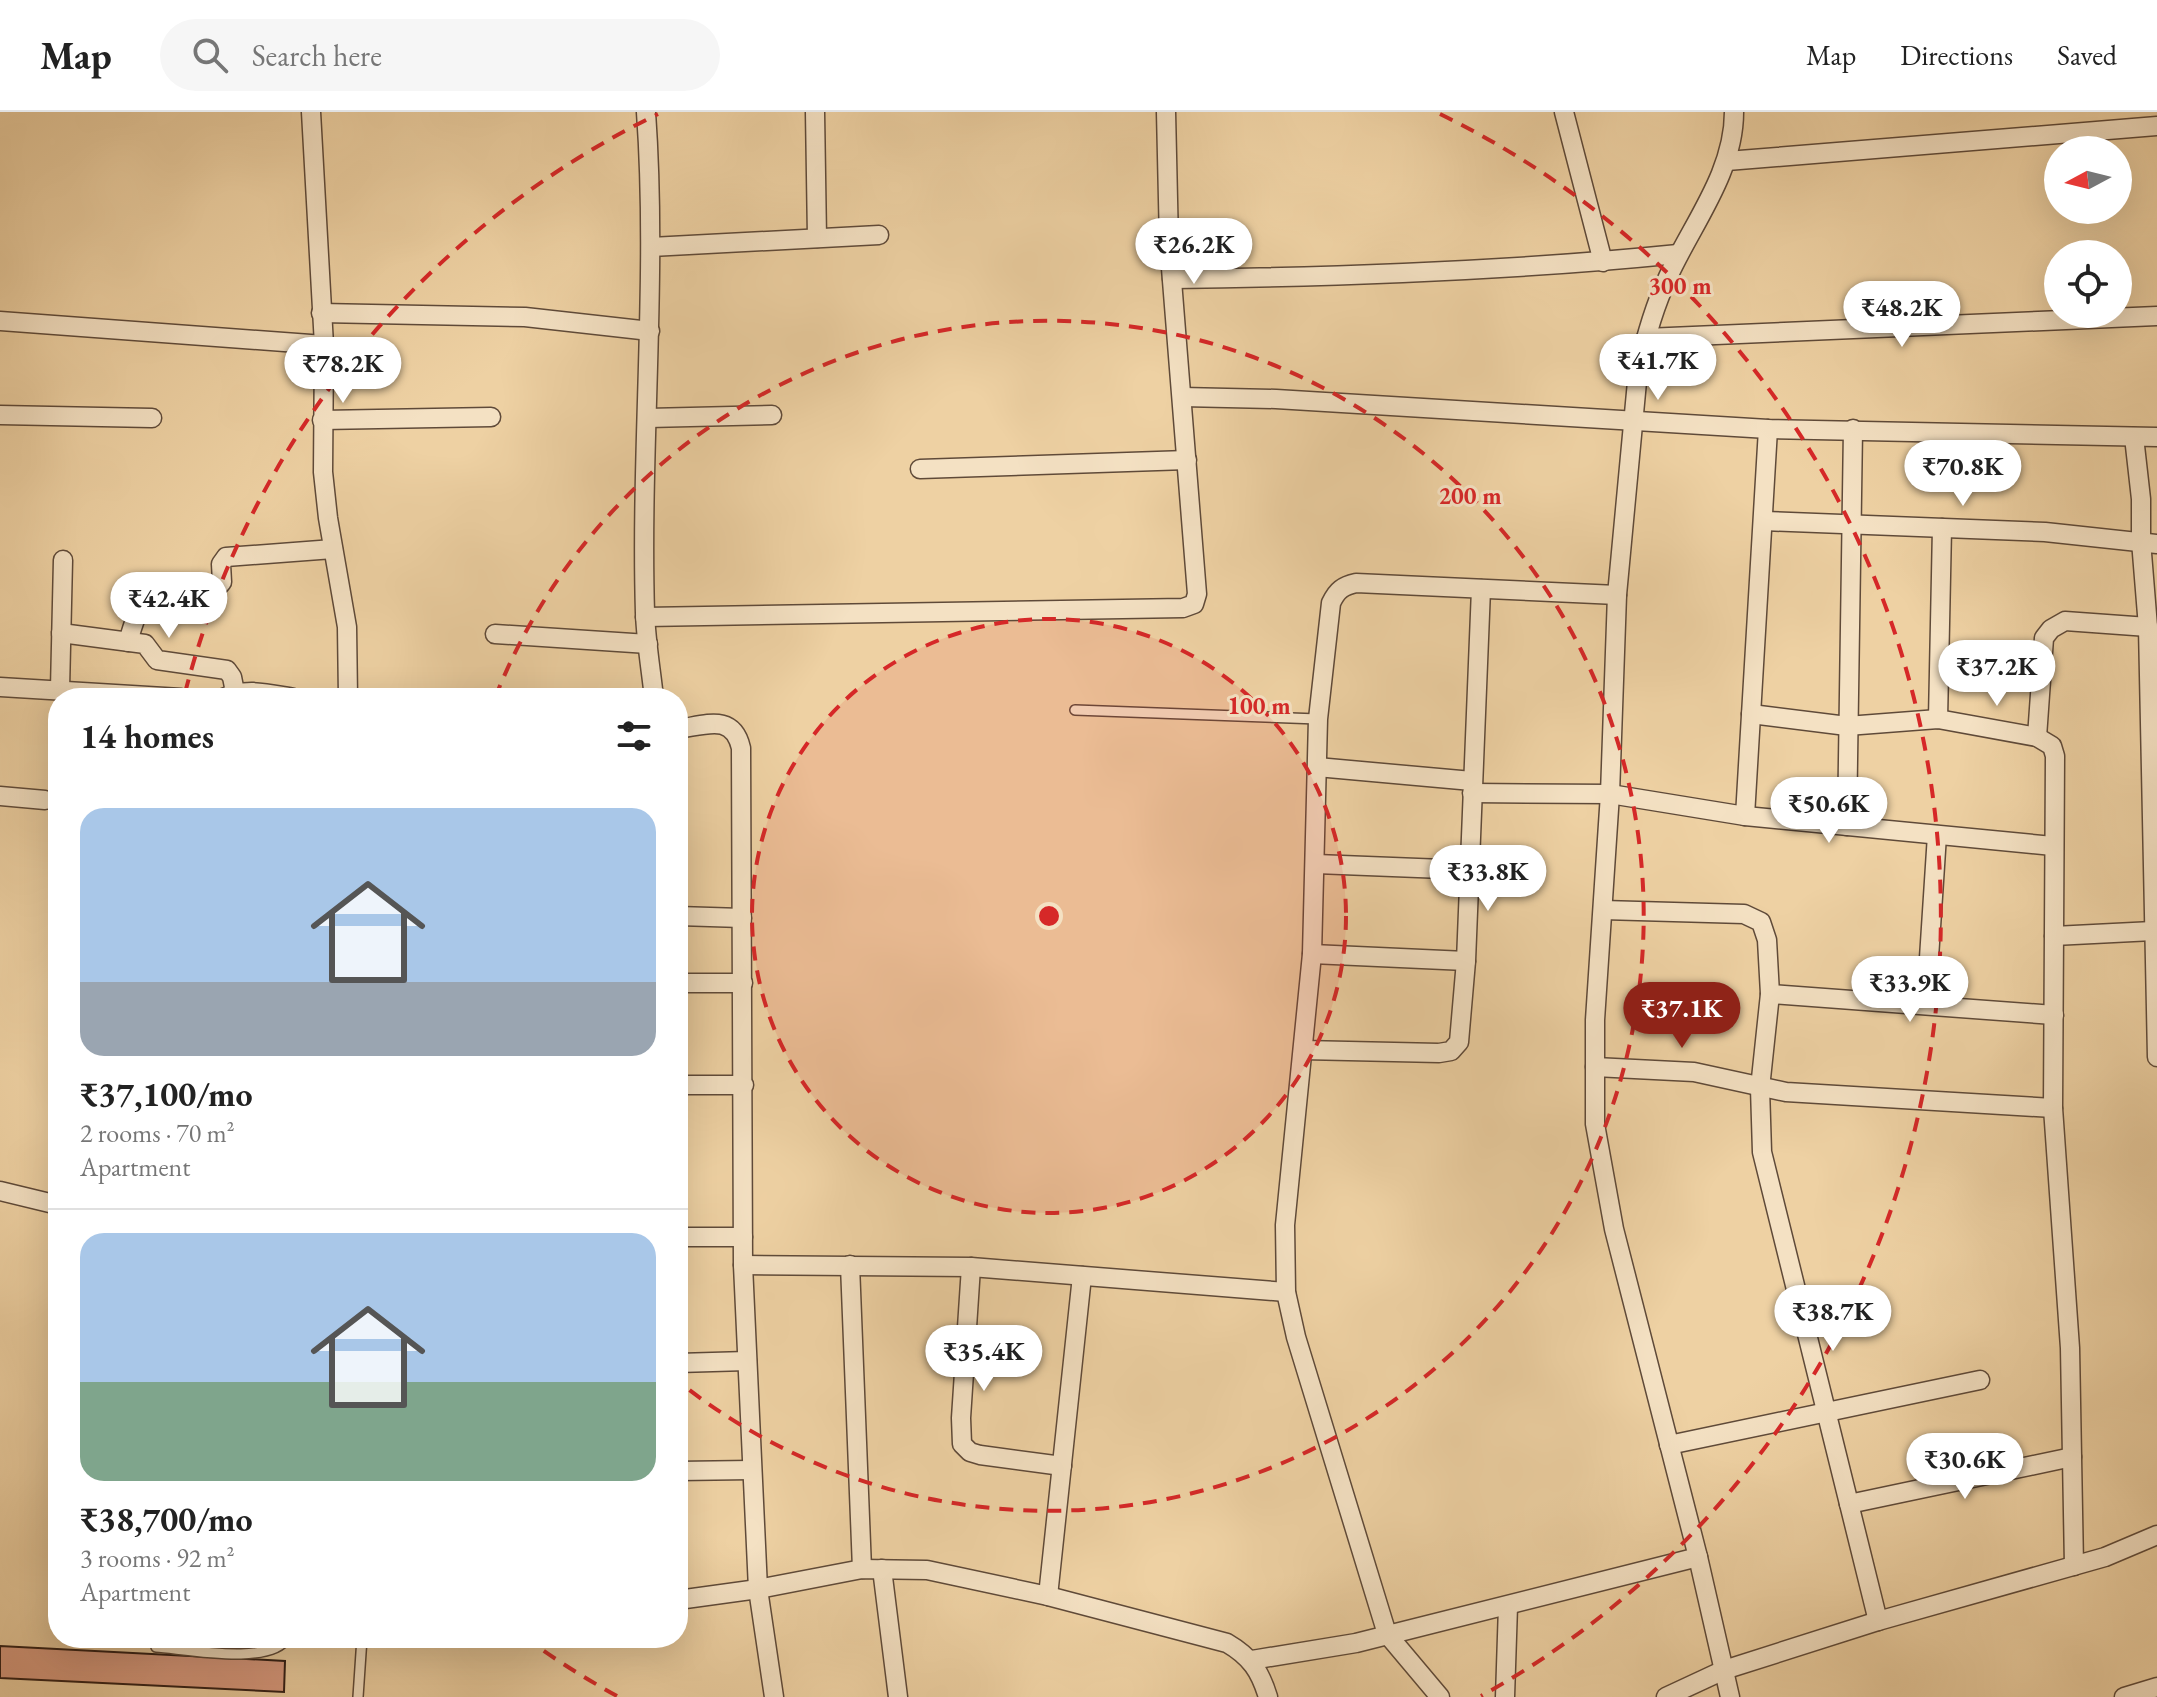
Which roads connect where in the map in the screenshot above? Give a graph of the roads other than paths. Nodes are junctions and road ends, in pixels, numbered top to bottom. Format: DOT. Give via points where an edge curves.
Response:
graph roads {
  1 [pos="311,112"];
  2 [pos="646,112"];
  3 [pos="815,112"];
  4 [pos="1166,112"];
  5 [pos="1564,112"];
  6 [pos="1734,112"];
  7 [pos="2157,126"];
  8 [pos="1727,161"];
  9 [pos="879,235"];
  10 [pos="817,238"];
  11 [pos="651,247"];
  12 [pos="1678,254"];
  13 [pos="1603,262"];
  14 [pos="1172,279"];
  15 [pos="321,313"];
  16 [pos="2157,316"];
  17 [pos="0,321"];
  18 [pos="650,331"];
  19 [pos="1646,338"];
  20 [pos="324,345"];
  21 [pos="1182,397"];
  22 [pos="0,415"];
  23 [pos="772,415"];
  24 [pos="491,417"];
  25 [pos="152,418"];
  26 [pos="648,418"];
  27 [pos="322,420"];
  28 [pos="1632,421"];
  29 [pos="1768,429"];
  30 [pos="1853,429"];
  31 [pos="2134,437"];
  32 [pos="2157,437"];
  33 [pos="1187,460"];
  34 [pos="920,469"];
  35 [pos="2149,500"];
  36 [pos="1764,521"];
  37 [pos="1851,523"];
  38 [pos="1942,528"];
  39 [pos="2149,542"];
  40 [pos="333,549"];
  41 [pos="63,560"];
  42 [pos="1481,589"];
  43 [pos="1617,595"];
  44 [pos="645,617"];
  45 [pos="2148,627"];
  46 [pos="61,633"];
  47 [pos="495,634"];
  48 [pos="128,642"];
  49 [pos="648,644"];
  50 [pos="0,687"];
  51 [pos="60,688"];
  52 [pos="230,688"];
  53 [pos="348,688"];
  54 [pos="653,688"];
  55 [pos="48,689"];
  56 [pos="1075,710"];
  57 [pos="1751,714"];
  58 [pos="1318,719"];
  59 [pos="1938,719"];
  60 [pos="1847,726"];
  61 [pos="688,728"];
  62 [pos="2037,737"];
  63 [pos="1317,767"];
  64 [pos="1472,787"];
  65 [pos="1610,794"];
  66 [pos="0,796"];
  67 [pos="45,800"];
  68 [pos="1745,816"];
  69 [pos="1847,826"];
  70 [pos="1937,835"];
  71 [pos="2053,846"];
  72 [pos="1316,864"];
  73 [pos="1469,870"];
  74 [pos="2156,905"];
  75 [pos="1603,910"];
  76 [pos="688,916"];
  77 [pos="742,918"];
  78 [pos="2153,931"];
  79 [pos="2054,936"];
  80 [pos="1312,954"];
  81 [pos="1466,961"];
  82 [pos="688,983"];
  83 [pos="743,983"];
  84 [pos="1770,994"];
  85 [pos="1926,1004"];
  86 [pos="2054,1015"];
  87 [pos="1303,1050"];
  88 [pos="2157,1057"];
  89 [pos="1595,1067"];
  90 [pos="688,1085"];
  91 [pos="744,1085"];
  92 [pos="1760,1088"];
  93 [pos="2053,1108"];
  94 [pos="0,1191"];
  95 [pos="48,1203"];
  96 [pos="688,1237"];
  97 [pos="743,1237"];
  98 [pos="743,1265"];
  99 [pos="850,1265"];
  100 [pos="971,1267"];
  101 [pos="1082,1276"];
  102 [pos="1286,1292"];
  103 [pos="747,1361"];
  104 [pos="688,1363"];
  105 [pos="1980,1380"];
  106 [pos="1826,1414"];
  107 [pos="1669,1445"];
  108 [pos="2072,1457"];
  109 [pos="1062,1466"];
  110 [pos="751,1470"];
  111 [pos="688,1471"];
  112 [pos="1849,1504"];
  113 [pos="2157,1535"];
  114 [pos="1698,1557"];
  115 [pos="2074,1566"];
  116 [pos="862,1569"];
  117 [pos="882,1569"];
  118 [pos="758,1589"];
  119 [pos="1048,1596"];
  120 [pos="688,1599"];
  121 [pos="1508,1606"];
  122 [pos="1878,1621"];
  123 [pos="1387,1634"];
  124 [pos="168,1648"];
  125 [pos="277,1648"];
  126 [pos="361,1648"];
  127 [pos="1252,1660"];
  128 [pos="1724,1670"];
  129 [pos="2157,1687"];
  130 [pos="358,1697"];
  131 [pos="774,1697"];
  132 [pos="898,1697"];
  133 [pos="1268,1697"];
  134 [pos="1440,1697"];
  135 [pos="1505,1697"];
  136 [pos="1666,1697"];
  137 [pos="1730,1697"];
  138 [pos="2124,1697"];
  1 -- 15 [label="street"];
  2 -- 11 [label="street"];
  3 -- 10 [label="street"];
  4 -- 14 [label="street"];
  5 -- 13 [label="street"];
  6 -- 8 [label="street"];
  7 -- 8 [label="street"];
  8 -- 12 [label="street"];
  9 -- 10 [label="street"];
  10 -- 11 [label="street"];
  11 -- 18 [label="street"];
  12 -- 13 [label="street"];
  12 -- 19 [label="street"];
  13 -- 14 [label="street"];
  14 -- 21 [label="street"];
  15 -- 18 [label="street" via="525,317"];
  15 -- 20 [label="street"];
  16 -- 19 [label="street"];
  17 -- 20 [label="street"];
  18 -- 26 [label="street"];
  19 -- 28 [label="street"];
  20 -- 27 [label="street"];
  21 -- 28 [label="street"];
  21 -- 33 [label="street"];
  22 -- 25 [label="street"];
  23 -- 26 [label="street"];
  24 -- 27 [label="street"];
  26 -- 44 [label="street"];
  27 -- 40 [label="street"];
  28 -- 29 [label="street"];
  28 -- 43 [label="street"];
  29 -- 30 [label="street"];
  29 -- 36 [label="street"];
  30 -- 31 [label="street"];
  30 -- 37 [label="street"];
  31 -- 32 [label="street"];
  31 -- 35 [label="street"];
  33 -- 34 [label="street"];
  33 -- 44 [label="street" via="1197,594 1194,604 1183,608"];
  35 -- 39 [label="street"];
  36 -- 37 [label="street"];
  36 -- 57 [label="street"];
  37 -- 38 [label="street"];
  37 -- 60 [label="street"];
  38 -- 39 [label="street"];
  38 -- 59 [label="street"];
  39 -- 45 [label="street"];
  40 -- 48 [label="street" via="226,557 217,588 149,599"];
  40 -- 53 [label="street" via="347,627"];
  41 -- 46 [label="street"];
  42 -- 43 [label="street"];
  42 -- 58 [label="street" via="1356,583 1336,592"];
  42 -- 64 [label="street"];
  43 -- 65 [label="street"];
  44 -- 49 [label="street"];
  45 -- 62 [label="street" via="2065,621 2051,629 2044,638"];
  45 -- 74 [label="street"];
  46 -- 48 [label="street"];
  46 -- 51 [label="street"];
  47 -- 49 [label="street"];
  48 -- 52 [label="street" via="148,646 157,660 227,670"];
  49 -- 54 [label="street"];
  50 -- 55 [label="street"];
  56 -- 58 [label="lane"];
  57 -- 60 [label="street"];
  57 -- 68 [label="street"];
  58 -- 63 [label="street"];
  59 -- 60 [label="street"];
  59 -- 62 [label="street"];
  60 -- 69 [label="street"];
  61 -- 77 [label="street" via="719,724 738,735"];
  62 -- 71 [label="street" via="2052,746 2055,756"];
  63 -- 64 [label="street"];
  63 -- 72 [label="street"];
  64 -- 65 [label="street"];
  64 -- 73 [label="street"];
  65 -- 68 [label="street"];
  65 -- 75 [label="street"];
  66 -- 67 [label="street"];
  68 -- 69 [label="street"];
  69 -- 70 [label="street"];
  70 -- 71 [label="street"];
  70 -- 85 [label="street"];
  71 -- 79 [label="street"];
  72 -- 73 [label="street"];
  72 -- 80 [label="street"];
  73 -- 81 [label="street"];
  74 -- 78 [label="street"];
  75 -- 84 [label="street" via="1754,917 1767,940"];
  75 -- 89 [label="street"];
  76 -- 77 [label="street"];
  77 -- 83 [label="street"];
  78 -- 79 [label="street"];
  78 -- 88 [label="street"];
  79 -- 86 [label="street"];
  80 -- 81 [label="street"];
  80 -- 87 [label="street"];
  81 -- 87 [label="street" via="1462,1025 1451,1051"];
  82 -- 83 [label="street"];
  83 -- 91 [label="street"];
  84 -- 85 [label="street"];
  84 -- 92 [label="street"];
  85 -- 86 [label="street"];
  86 -- 93 [label="street"];
  87 -- 102 [label="street" via="1285,1225"];
  89 -- 92 [label="street" via="1694,1072"];
  89 -- 107 [label="street" via="1595,1124 1614,1229"];
  90 -- 91 [label="street"];
  91 -- 97 [label="street"];
  92 -- 93 [label="street"];
  92 -- 106 [label="street" via="1762,1152"];
  93 -- 108 [label="street"];
  94 -- 95 [label="street"];
  96 -- 97 [label="street"];
  97 -- 98 [label="street"];
  98 -- 99 [label="street"];
  98 -- 103 [label="street"];
  99 -- 100 [label="street"];
  99 -- 116 [label="street"];
  100 -- 101 [label="street"];
  100 -- 109 [label="street" via="962,1444 980,1455"];
  101 -- 102 [label="street"];
  101 -- 109 [label="street"];
  102 -- 123 [label="street"];
  103 -- 104 [label="street"];
  103 -- 110 [label="street"];
  105 -- 106 [label="street"];
  106 -- 107 [label="street"];
  106 -- 112 [label="street"];
  107 -- 114 [label="street"];
  108 -- 112 [label="street"];
  108 -- 115 [label="street"];
  109 -- 119 [label="street"];
  110 -- 111 [label="street"];
  110 -- 118 [label="street"];
  112 -- 122 [label="street"];
  113 -- 115 [label="street"];
  114 -- 121 [label="street"];
  114 -- 128 [label="street"];
  115 -- 122 [label="street"];
  116 -- 117 [label="street"];
  116 -- 118 [label="street"];
  117 -- 119 [label="street" via="927,1570"];
  117 -- 132 [label="street"];
  118 -- 120 [label="street"];
  118 -- 131 [label="street"];
  119 -- 127 [label="street" via="1227,1643"];
  121 -- 123 [label="street"];
  121 -- 135 [label="street"];
  122 -- 128 [label="street"];
  123 -- 127 [label="street"];
  123 -- 134 [label="street"];
  124 -- 125 [label="lane" via="255,1655"];
  126 -- 130 [label="lane"];
  127 -- 133 [label="street"];
  128 -- 136 [label="street"];
  128 -- 137 [label="street"];
  129 -- 138 [label="street"];
}
